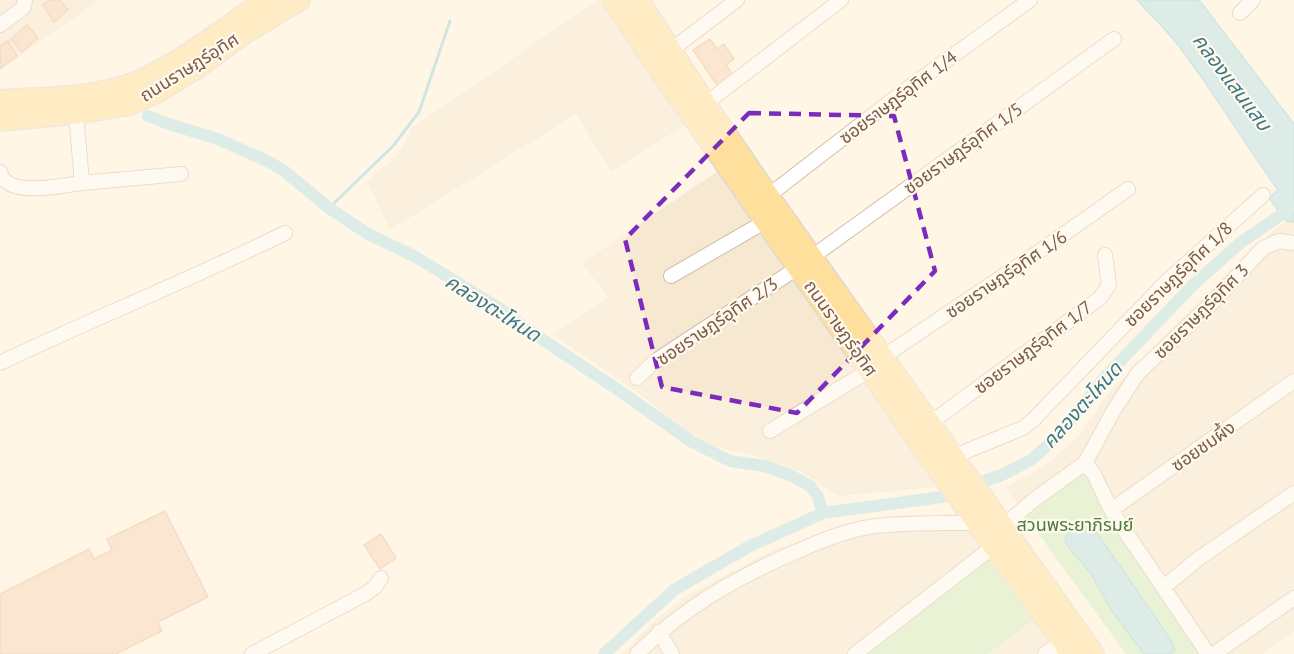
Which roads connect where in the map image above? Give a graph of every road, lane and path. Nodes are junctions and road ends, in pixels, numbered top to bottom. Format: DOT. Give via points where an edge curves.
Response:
graph roads {
  1 [pos="25,0"];
  2 [pos="267,0"];
  3 [pos="299,0"];
  4 [pos="614,0"];
  5 [pos="638,0"];
  6 [pos="737,0"];
  7 [pos="841,0"];
  8 [pos="1030,0"];
  9 [pos="1253,0"];
  10 [pos="1240,13"];
  11 [pos="0,25"];
  12 [pos="1114,39"];
  13 [pos="671,50"];
  14 [pos="0,101"];
  15 [pos="705,104"];
  16 [pos="76,113"];
  17 [pos="0,120"];
  18 [pos="0,172"];
  19 [pos="181,174"];
  20 [pos="82,183"];
  21 [pos="1128,189"];
  22 [pos="1263,195"];
  23 [pos="768,196"];
  24 [pos="766,221"];
  25 [pos="285,233"];
  26 [pos="1294,243"];
  27 [pos="1105,255"];
  28 [pos="805,262"];
  29 [pos="671,276"];
  30 [pos="0,363"];
  31 [pos="876,363"];
  32 [pos="637,378"];
  33 [pos="1294,381"];
  34 [pos="930,424"];
  35 [pos="770,431"];
  36 [pos="1085,463"];
  37 [pos="953,468"];
  38 [pos="1294,494"];
  39 [pos="1111,510"];
  40 [pos="978,514"];
  41 [pos="998,537"];
  42 [pos="381,578"];
  43 [pos="1164,587"];
  44 [pos="1294,598"];
  45 [pos="659,632"];
  46 [pos="1067,647"];
  47 [pos="252,654"];
  48 [pos="637,654"];
  49 [pos="672,654"];
  50 [pos="855,654"];
  51 [pos="1045,654"];
  52 [pos="1093,654"];
  53 [pos="1208,654"];
  54 [pos="1214,654"];
  1 -- 11 [label="street" via="23,8"];
  2 -- 14 [label="main road, ถนนราษฎร์อุทิศ" via="142,80 97,92"];
  3 -- 16 [label="main road, ถนนราษฎร์อุทิศ" via="158,92 130,104"];
  4 -- 24 [label="main road, ถนนราษฎร์อุทิศ"];
  5 -- 13 [label="main road, ถนนราษฎร์อุทิศ"];
  6 -- 13 [label="street"];
  7 -- 15 [label="street"];
  8 -- 23 [label="street, ซอยราษฎร์อุทิศ 1/4"];
  9 -- 10 [label="street"];
  12 -- 28 [label="street, ซอยราษฎร์อุทิศ 1/5"];
  13 -- 15 [label="main road, ถนนราษฎร์อุทิศ"];
  15 -- 23 [label="main road, ถนนราษฎร์อุทิศ"];
  16 -- 17 [label="main road, ถนนราษฎร์อุทิศ"];
  16 -- 20 [label="street"];
  18 -- 20 [label="street" via="16,188"];
  19 -- 20 [label="street"];
  21 -- 31 [label="street, ซอยราษฎร์อุทิศ 1/6"];
  22 -- 37 [label="street, ซอยราษฎร์อุทิศ 1/8" via="1166,282 1033,420"];
  23 -- 28 [label="main road, ถนนราษฎร์อุทิศ"];
  24 -- 28 [label="main road, ถนนราษฎร์อุทิศ"];
  24 -- 29 [label="street"];
  25 -- 30 [label="street"];
  26 -- 36 [label="street, ซอยราษฎร์อุทิศ 3" via="1279,241 1263,248 1138,373"];
  27 -- 34 [label="street, ซอยราษฎร์อุทิศ 1/7" via="1109,285 1100,298"];
  28 -- 31 [label="main road, ถนนราษฎร์อุทิศ"];
  28 -- 32 [label="street, ซอยราษฎร์อุทิศ 2/3" via="654,362"];
  31 -- 34 [label="main road, ถนนราษฎร์อุทิศ"];
  31 -- 35 [label="street, ซอยราษฎร์อุทิศ 1/6"];
  31 -- 37 [label="main road, ถนนราษฎร์อุทิศ"];
  33 -- 39 [label="street, ซอยชมผึ้ง"];
  34 -- 37 [label="main road, ถนนราษฎร์อุทิศ"];
  36 -- 39 [label="street"];
  36 -- 41 [label="street, ซอยราษฎร์อุทิศ 3" via="1035,499"];
  37 -- 40 [label="main road, ถนนราษฎร์อุทิศ"];
  38 -- 43 [label="street"];
  39 -- 43 [label="street"];
  40 -- 41 [label="main road, ถนนราษฎร์อุทิศ"];
  40 -- 45 [label="street" via="874,526 825,539 758,568 704,598"];
  41 -- 46 [label="main road, ถนนราษฎร์อุทิศ"];
  41 -- 50 [label="street, ซอยราษฎร์อุทิศ 3"];
  41 -- 52 [label="main road, ถนนราษฎร์อุทิศ"];
  42 -- 47 [label="street" via="367,593"];
  43 -- 53 [label="street"];
  44 -- 54 [label="street"];
  45 -- 48 [label="street"];
  45 -- 49 [label="street"];
  46 -- 51 [label="street"];
}
